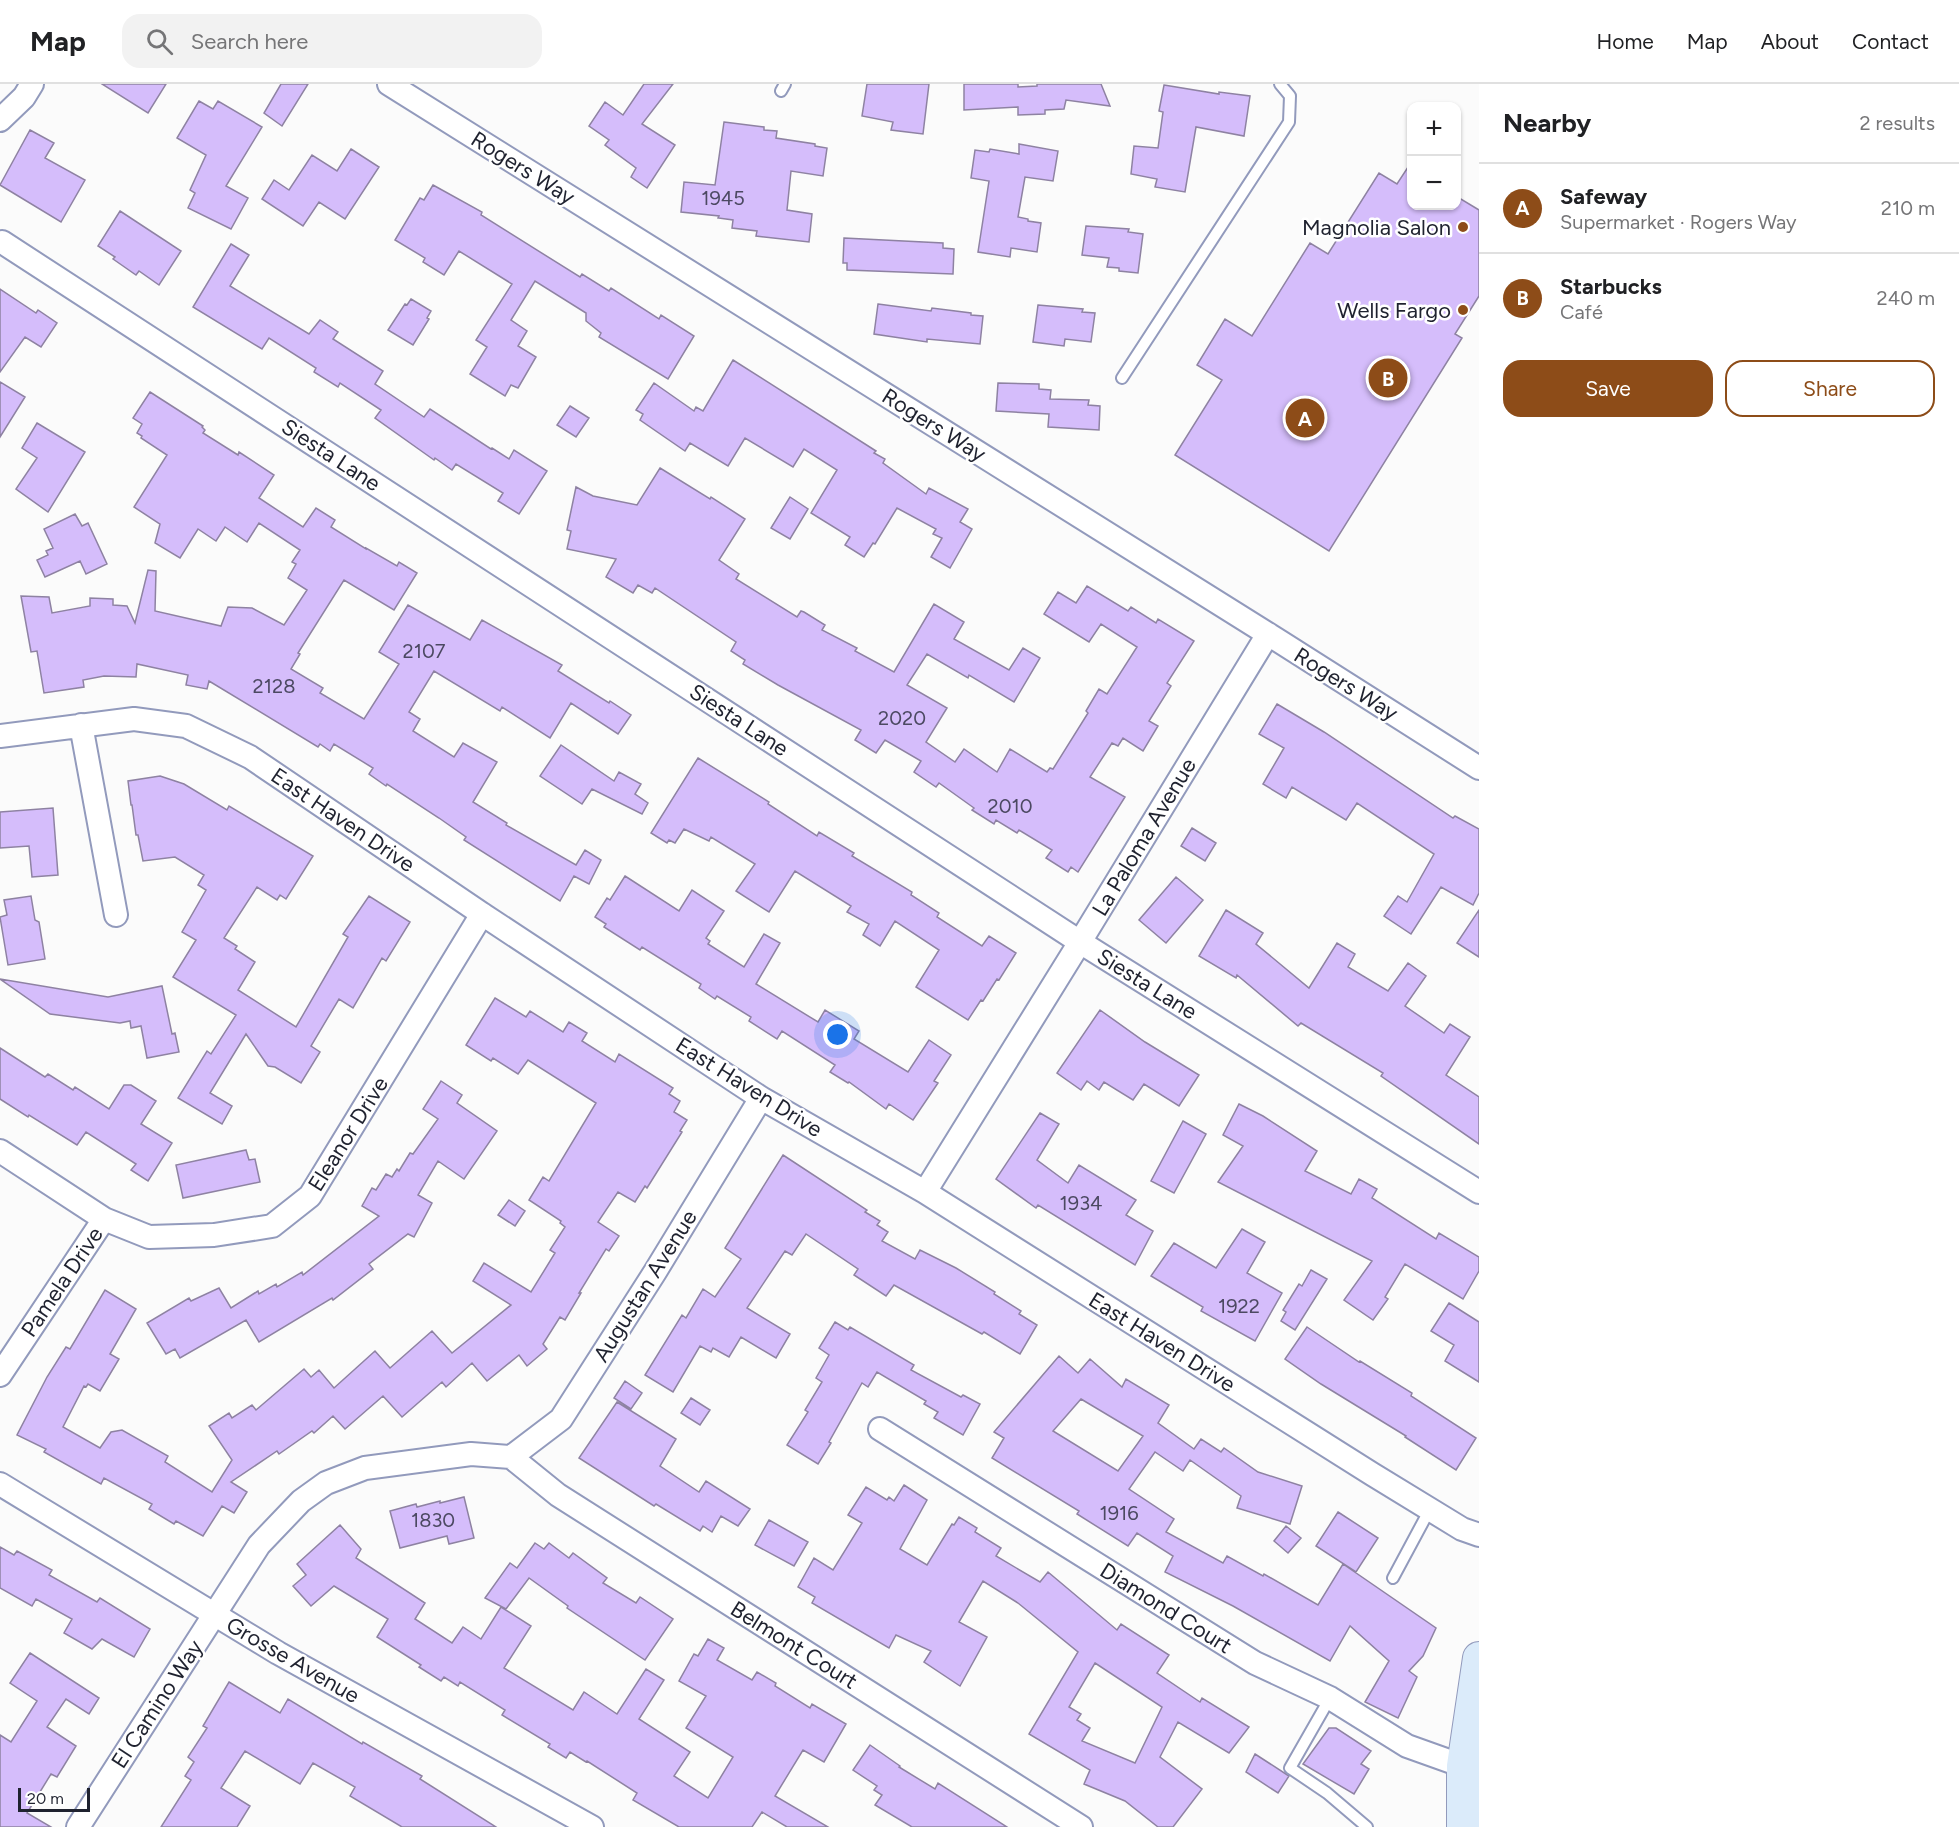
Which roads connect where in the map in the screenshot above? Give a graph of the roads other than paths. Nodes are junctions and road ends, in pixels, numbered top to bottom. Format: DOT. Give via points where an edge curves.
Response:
graph roads {
  1 [pos="32,84"];
  2 [pos="389,84"];
  3 [pos="1280,84"];
  4 [pos="0,120"];
  5 [pos="2,242"];
  6 [pos="1122,378"];
  7 [pos="1268,634"];
  8 [pos="81,725"];
  9 [pos="0,735"];
  10 [pos="1479,768"];
  11 [pos="482,914"];
  12 [pos="116,915"];
  13 [pos="1080,942"];
  14 [pos="761,1098"];
  15 [pos="0,1151"];
  16 [pos="925,1192"];
  17 [pos="1479,1192"];
  18 [pos="104,1219"];
  19 [pos="0,1375"];
  20 [pos="880,1429"];
  21 [pos="511,1457"];
  22 [pos="0,1484"];
  23 [pos="1430,1509"];
  24 [pos="1479,1535"];
  25 [pos="1393,1578"];
  26 [pos="214,1615"];
  27 [pos="1479,1658"];
  28 [pos="1330,1698"];
  29 [pos="1463,1766"];
  30 [pos="78,1827"];
  31 [pos="592,1827"];
  32 [pos="1081,1827"];
  33 [pos="1367,1827"];
  34 [pos="1463,1827"];
  1 -- 4 [label="street" via="24,98"];
  2 -- 7 [label="street, Rogers Way"];
  3 -- 6 [label="lane" via="1290,96 1289,122"];
  5 -- 13 [label="street, Siesta Lane"];
  7 -- 10 [label="street, Rogers Way"];
  7 -- 13 [label="street, La Paloma Avenue"];
  8 -- 9 [label="street, East Haven Drive"];
  8 -- 11 [label="street, East Haven Drive" via="134,719 186,726 250,757"];
  8 -- 12 [label="street"];
  11 -- 14 [label="street, East Haven Drive"];
  11 -- 18 [label="street, Eleanor Drive" via="310,1196 272,1226 214,1235 149,1237"];
  13 -- 16 [label="street, La Paloma Avenue"];
  13 -- 17 [label="street, Siesta Lane"];
  14 -- 16 [label="street, East Haven Drive"];
  14 -- 21 [label="street, Augustan Avenue" via="561,1419"];
  15 -- 18 [label="street, Eleanor Drive"];
  16 -- 23 [label="street, East Haven Drive"];
  18 -- 19 [label="street, Pamela Drive"];
  20 -- 28 [label="street, Diamond Court" via="1255,1663"];
  21 -- 26 [label="street, El Camino Way" via="471,1454 365,1468 326,1483 301,1501 259,1545"];
  21 -- 32 [label="street, Belmont Court" via="558,1495"];
  22 -- 26 [label="street, Grosse Avenue"];
  23 -- 24 [label="street, East Haven Drive"];
  23 -- 25 [label="lane"];
  26 -- 30 [label="street, El Camino Way"];
  26 -- 31 [label="street, Grosse Avenue"];
  27 -- 29 [label="main road"];
  28 -- 29 [label="street, Diamond Court" via="1407,1746"];
  28 -- 33 [label="lane" via="1290,1768"];
  29 -- 34 [label="main road"];
}
